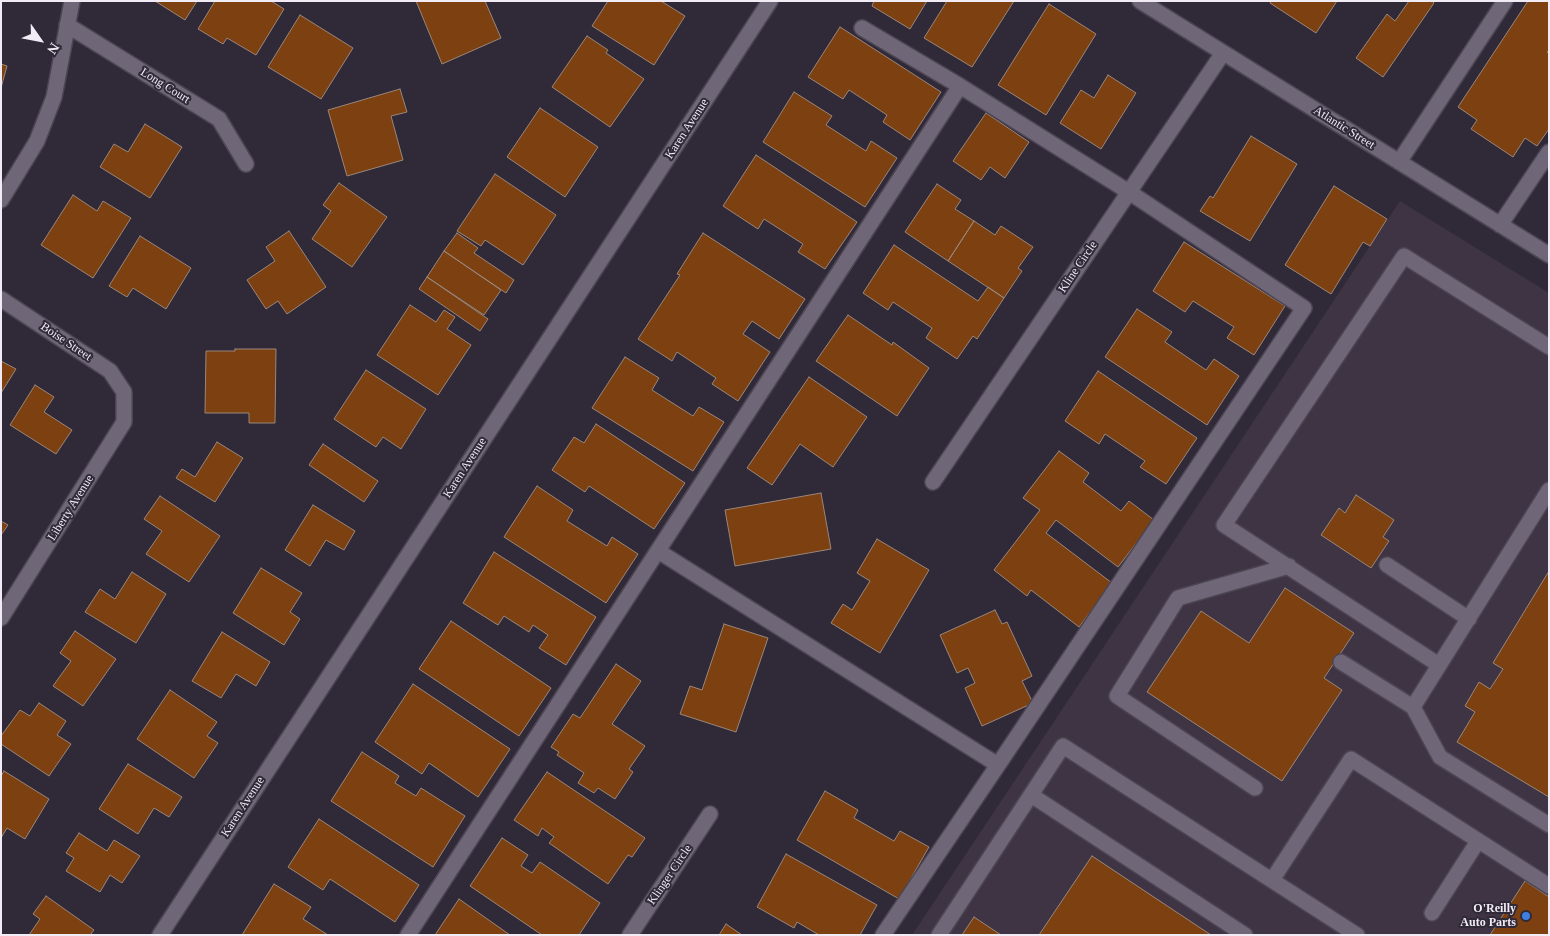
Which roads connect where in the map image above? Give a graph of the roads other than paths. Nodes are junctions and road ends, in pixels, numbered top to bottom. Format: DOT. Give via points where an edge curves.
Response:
graph roads {
  1 [pos="72,1"];
  2 [pos="770,1"];
  3 [pos="1140,1"];
  4 [pos="1505,1"];
  5 [pos="67,25"];
  6 [pos="862,28"];
  7 [pos="1223,53"];
  8 [pos="960,86"];
  9 [pos="1549,152"];
  10 [pos="1399,162"];
  11 [pos="246,164"];
  12 [pos="1129,192"];
  13 [pos="1,200"];
  14 [pos="1500,225"];
  15 [pos="1547,251"];
  16 [pos="1,299"];
  17 [pos="1549,347"];
  18 [pos="124,392"];
  19 [pos="933,482"];
  20 [pos="1549,490"];
  21 [pos="658,551"];
  22 [pos="1387,565"];
  23 [pos="1289,566"];
  24 [pos="1,618"];
  25 [pos="1468,619"];
  26 [pos="1341,662"];
  27 [pos="1439,665"];
  28 [pos="1413,707"];
  29 [pos="998,765"];
  30 [pos="1255,788"];
  31 [pos="1031,795"];
  32 [pos="710,814"];
  33 [pos="1549,825"];
  34 [pos="1478,841"];
  35 [pos="1272,880"];
  36 [pos="1549,886"];
  37 [pos="1432,913"];
  38 [pos="1354,934"];
  39 [pos="160,935"];
  40 [pos="408,935"];
  41 [pos="630,935"];
  42 [pos="883,935"];
  43 [pos="939,935"];
  44 [pos="1244,935"];
  1 -- 5 [label="street"];
  2 -- 39 [label="street, Karen Avenue"];
  3 -- 7 [label="street, Atlantic Street"];
  4 -- 10 [label="street"];
  5 -- 11 [label="street, Long Court" via="218,119"];
  5 -- 13 [label="street" via="54,97 38,141"];
  6 -- 8 [label="street"];
  7 -- 10 [label="street, Atlantic Street"];
  7 -- 12 [label="street, Kline Circle"];
  8 -- 12 [label="street"];
  8 -- 21 [label="street"];
  9 -- 14 [label="street"];
  10 -- 14 [label="street, Atlantic Street"];
  12 -- 19 [label="street, Kline Circle"];
  12 -- 29 [label="street" via="1304,308"];
  14 -- 15 [label="street, Atlantic Street"];
  16 -- 18 [label="street, Boise Street" via="110,371"];
  17 -- 23 [label="street" via="1404,256 1224,524"];
  18 -- 24 [label="street, Liberty Avenue" via="124,422"];
  20 -- 25 [label="street"];
  21 -- 29 [label="street"];
  21 -- 40 [label="street"];
  22 -- 25 [label="street"];
  23 -- 27 [label="street"];
  23 -- 30 [label="street" via="1178,598 1117,696"];
  25 -- 27 [label="street"];
  26 -- 28 [label="street"];
  27 -- 28 [label="street"];
  28 -- 33 [label="street" via="1440,756"];
  29 -- 42 [label="street"];
  31 -- 35 [label="street" via="1063,746"];
  31 -- 43 [label="street"];
  31 -- 44 [label="street"];
  32 -- 41 [label="street, Klinger Circle"];
  34 -- 35 [label="street" via="1351,759"];
  34 -- 36 [label="street"];
  34 -- 37 [label="street"];
  35 -- 38 [label="street"];
}
